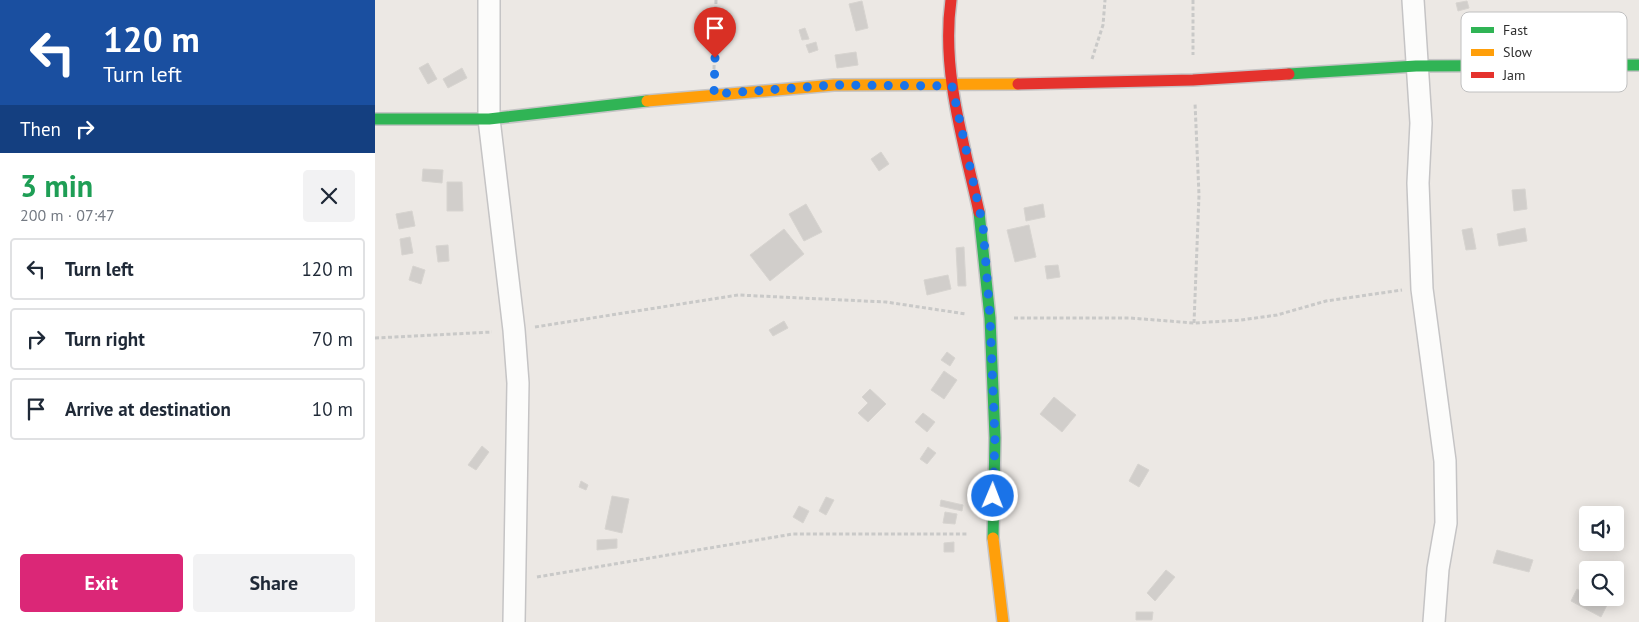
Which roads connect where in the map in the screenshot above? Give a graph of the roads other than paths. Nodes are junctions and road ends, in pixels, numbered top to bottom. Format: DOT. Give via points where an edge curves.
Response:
graph roads {
  1 [pos="489,0"];
  2 [pos="951,0"];
  3 [pos="1413,0"];
  4 [pos="1416,66"];
  5 [pos="1461,66"];
  6 [pos="952,86"];
  7 [pos="375,119"];
  8 [pos="489,119"];
  9 [pos="514,622"];
  10 [pos="1003,622"];
  11 [pos="1434,622"];
  1 -- 8 [label="street"];
  2 -- 6 [label="street" via="948,22"];
  3 -- 4 [label="street"];
  4 -- 5 [label="street"];
  4 -- 6 [label="street" via="1193,80"];
  4 -- 11 [label="street" via="1421,123 1417,183 1423,289 1445,461 1446,523"];
  6 -- 8 [label="street" via="834,85 714,94"];
  6 -- 10 [label="street" via="983,226 995,438 993,534"];
  7 -- 8 [label="street"];
  8 -- 9 [label="street" via="514,330 518,439"];
}
